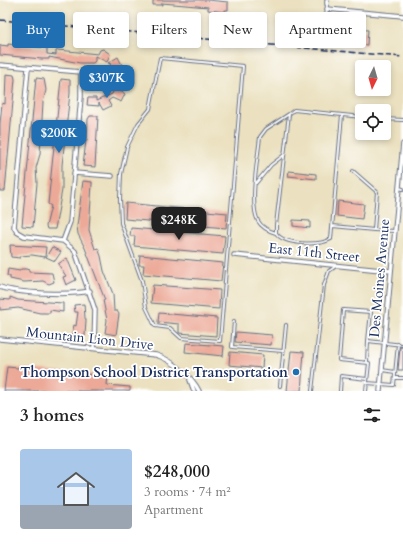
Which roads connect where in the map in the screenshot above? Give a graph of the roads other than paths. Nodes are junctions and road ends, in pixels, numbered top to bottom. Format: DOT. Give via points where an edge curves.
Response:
graph roads {
  1 [pos="327,4"];
  2 [pos="403,16"];
  3 [pos="0,66"];
  4 [pos="28,68"];
  5 [pos="81,72"];
  6 [pos="99,81"];
  7 [pos="289,114"];
  8 [pos="342,115"];
  9 [pos="355,116"];
  10 [pos="391,119"];
  11 [pos="403,120"];
  12 [pos="403,144"];
  13 [pos="284,155"];
  14 [pos="402,163"];
  15 [pos="353,171"];
  16 [pos="74,173"];
  17 [pos="112,176"];
  18 [pos="255,184"];
  19 [pos="401,188"];
  20 [pos="332,226"];
  21 [pos="374,230"];
  22 [pos="395,231"];
  23 [pos="276,233"];
  24 [pos="63,241"];
  25 [pos="234,255"];
  26 [pos="336,266"];
  27 [pos="391,271"];
  28 [pos="0,287"];
  29 [pos="90,291"];
  30 [pos="234,321"];
  31 [pos="286,325"];
  32 [pos="1,340"];
  33 [pos="220,341"];
  34 [pos="368,342"];
  35 [pos="384,343"];
  36 [pos="398,344"];
  37 [pos="403,345"];
  38 [pos="94,348"];
  39 [pos="284,352"];
  40 [pos="366,363"];
  41 [pos="382,370"];
  42 [pos="395,372"];
  43 [pos="395,378"];
  44 [pos="403,378"];
  45 [pos="367,379"];
  46 [pos="190,380"];
  47 [pos="366,383"];
  48 [pos="380,384"];
  49 [pos="280,386"];
  50 [pos="194,391"];
  51 [pos="199,391"];
  52 [pos="312,391"];
  53 [pos="340,391"];
  54 [pos="366,391"];
  55 [pos="380,391"];
  1 -- 2 [label="street"];
  3 -- 4 [label="street"];
  4 -- 5 [label="street"];
  4 -- 24 [label="street" via="14,227 24,236"];
  5 -- 6 [label="street"];
  5 -- 16 [label="street"];
  7 -- 8 [label="lane" via="294,110"];
  7 -- 13 [label="lane"];
  7 -- 18 [label="lane" via="260,136"];
  8 -- 9 [label="lane"];
  8 -- 20 [label="lane"];
  10 -- 11 [label="lane"];
  12 -- 14 [label="street, Des Moines Avenue"];
  13 -- 18 [label="lane" via="271,165"];
  13 -- 23 [label="lane"];
  14 -- 19 [label="street, Des Moines Avenue"];
  15 -- 21 [label="lane" via="377,192"];
  16 -- 17 [label="street"];
  16 -- 24 [label="street" via="70,222"];
  18 -- 23 [label="lane" via="253,204 258,221 267,230"];
  19 -- 22 [label="street, Des Moines Avenue"];
  20 -- 21 [label="lane"];
  20 -- 23 [label="lane" via="331,239 324,243 285,240"];
  21 -- 22 [label="lane"];
  22 -- 27 [label="street, Des Moines Avenue"];
  24 -- 29 [label="street" via="75,251"];
  25 -- 26 [label="street, East 11th Street"];
  26 -- 27 [label="street, East 11th Street"];
  26 -- 52 [label="lane" via="329,271 324,286"];
  27 -- 35 [label="street, Des Moines Avenue"];
  28 -- 29 [label="street" via="65,294"];
  29 -- 38 [label="street" via="95,310"];
  30 -- 39 [label="lane" via="232,347"];
  31 -- 39 [label="lane"];
  32 -- 38 [label="street, Mountain Lion Drive"];
  33 -- 33 [label="lane" via="243,66 160,58 150,109 138,124 127,147 121,174 121,223 142,280 146,307 155,326 170,328 181,338"];
  34 -- 35 [label="lane"];
  34 -- 40 [label="lane"];
  34 -- 40 [label="lane" via="371,312 343,310 338,360"];
  35 -- 36 [label="lane"];
  35 -- 41 [label="street, Des Moines Avenue"];
  36 -- 37 [label="lane"];
  36 -- 42 [label="lane"];
  38 -- 46 [label="street, Mountain Lion Drive" via="162,357 176,365"];
  39 -- 49 [label="lane"];
  40 -- 45 [label="lane" via="369,363"];
  41 -- 42 [label="lane"];
  41 -- 48 [label="street, Des Moines Avenue"];
  42 -- 43 [label="lane"];
  43 -- 44 [label="lane"];
  43 -- 48 [label="lane" via="394,385"];
  45 -- 47 [label="lane"];
  45 -- 53 [label="lane" via="341,376"];
  46 -- 50 [label="street, Mountain Lion Drive"];
  46 -- 51 [label="street, Mountain Lion Drive"];
  47 -- 48 [label="lane"];
  47 -- 54 [label="lane"];
  48 -- 55 [label="street, Des Moines Avenue"];
}
